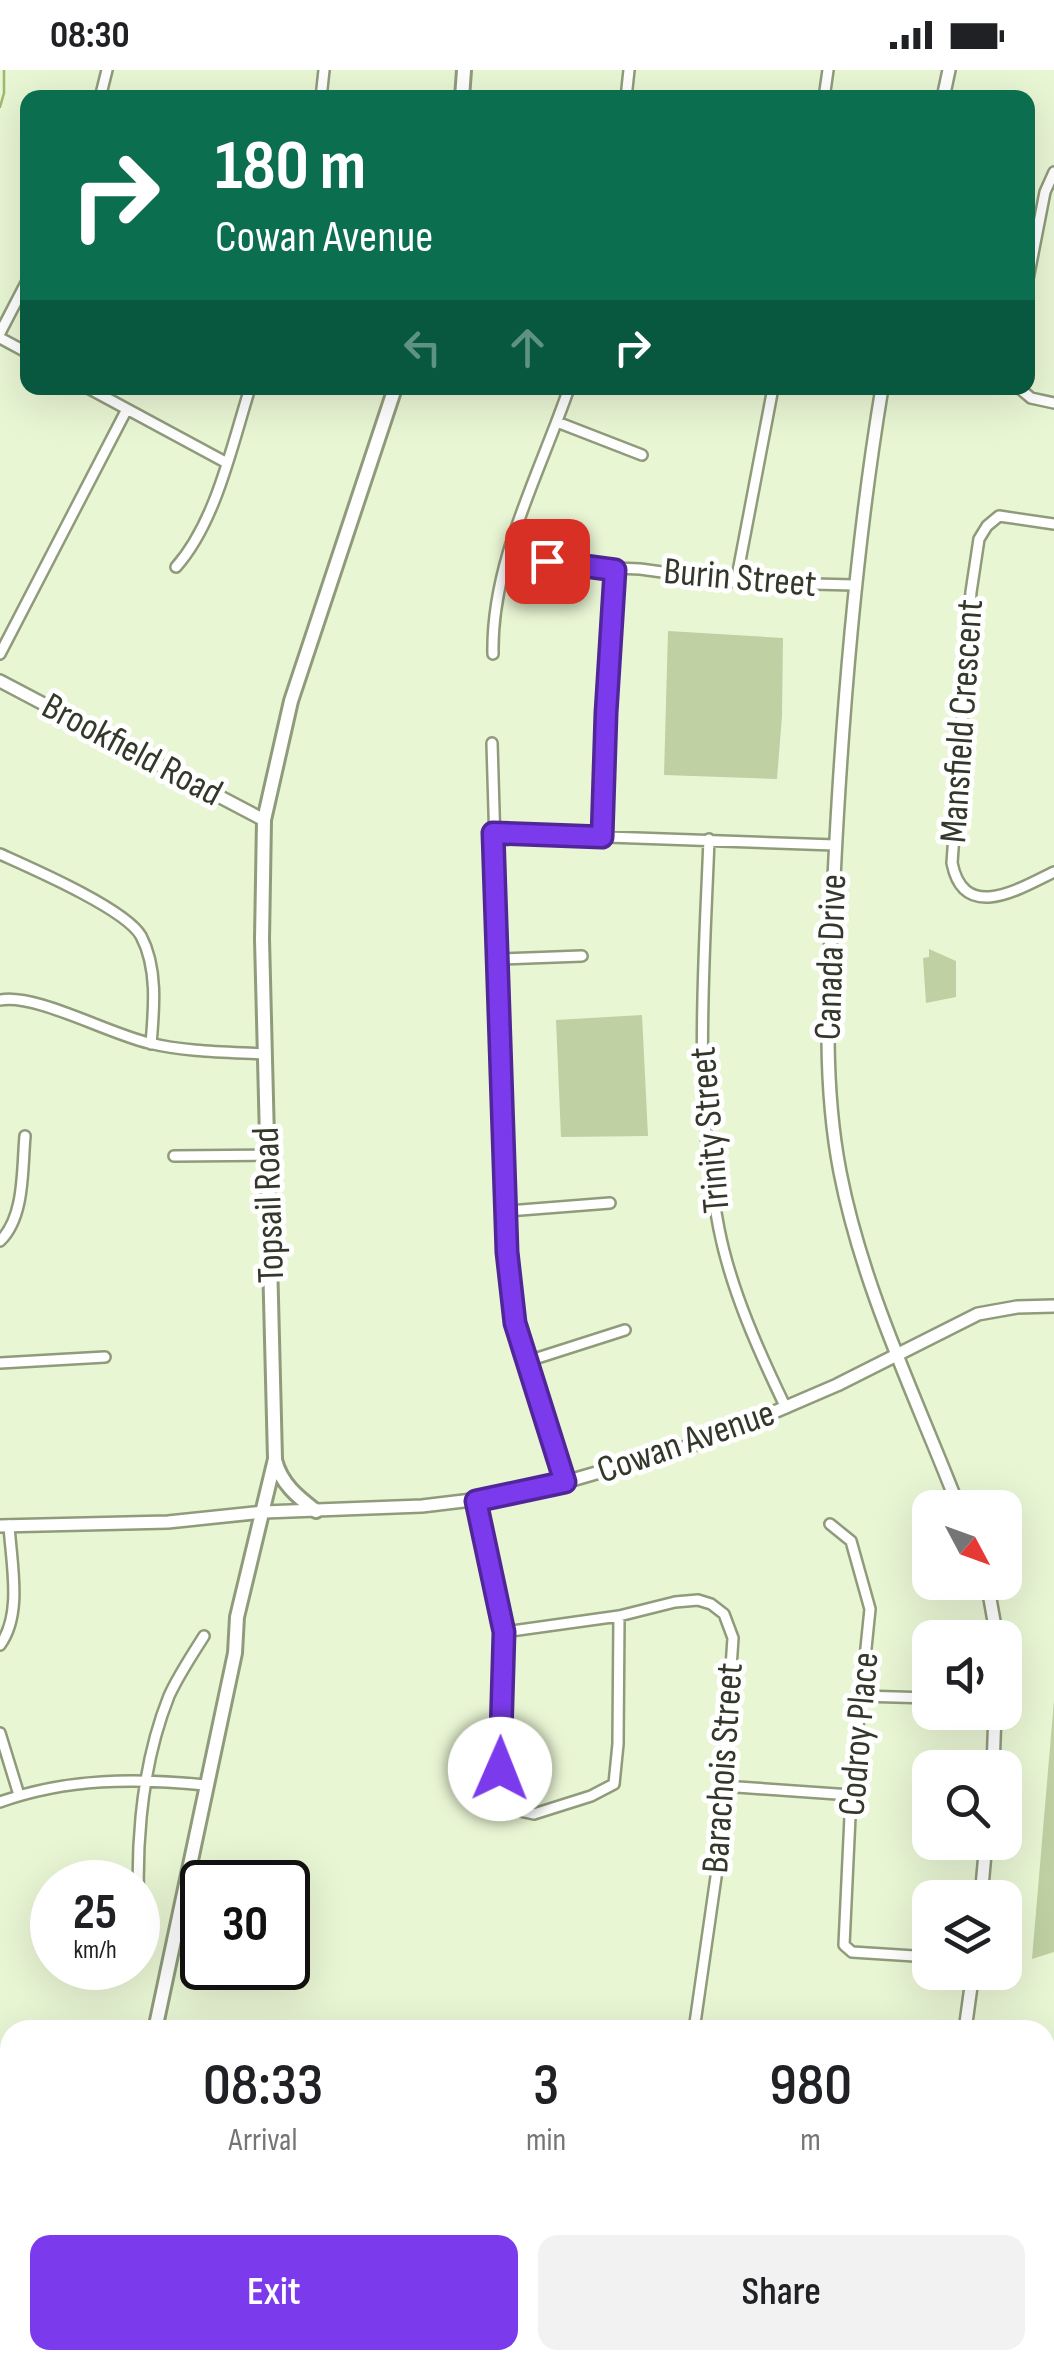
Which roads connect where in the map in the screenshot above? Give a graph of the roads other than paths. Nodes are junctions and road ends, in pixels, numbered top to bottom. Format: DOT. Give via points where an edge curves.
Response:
graph roads {
  1 [pos="1054,172"];
  2 [pos="1035,243"];
  3 [pos="20,296"];
  4 [pos="0,336"];
  5 [pos="101,395"];
  6 [pos="248,395"];
  7 [pos="393,395"];
  8 [pos="567,395"];
  9 [pos="772,395"];
  10 [pos="881,395"];
  11 [pos="1027,395"];
  12 [pos="1054,403"];
  13 [pos="127,409"];
  14 [pos="557,422"];
  15 [pos="642,455"];
  16 [pos="227,463"];
  17 [pos="1054,524"];
  18 [pos="508,556"];
  19 [pos="176,568"];
  20 [pos="615,570"];
  21 [pos="736,582"];
  22 [pos="854,585"];
  23 [pos="0,654"];
  24 [pos="493,654"];
  25 [pos="0,681"];
  26 [pos="492,743"];
  27 [pos="264,820"];
  28 [pos="493,833"];
  29 [pos="602,837"];
  30 [pos="710,839"];
  31 [pos="836,844"];
  32 [pos="0,854"];
  33 [pos="1054,872"];
  34 [pos="582,956"];
  35 [pos="498,959"];
  36 [pos="0,1000"];
  37 [pos="152,1044"];
  38 [pos="265,1054"];
  39 [pos="25,1136"];
  40 [pos="268,1155"];
  41 [pos="174,1156"];
  42 [pos="610,1203"];
  43 [pos="507,1211"];
  44 [pos="0,1241"];
  45 [pos="1054,1306"];
  46 [pos="625,1330"];
  47 [pos="896,1354"];
  48 [pos="106,1357"];
  49 [pos="528,1361"];
  50 [pos="0,1363"];
  51 [pos="786,1408"];
  52 [pos="274,1458"];
  53 [pos="565,1482"];
  54 [pos="952,1490"];
  55 [pos="476,1501"];
  56 [pos="264,1512"];
  57 [pos="316,1512"];
  58 [pos="830,1524"];
  59 [pos="4,1525"];
  60 [pos="619,1616"];
  61 [pos="504,1632"];
  62 [pos="204,1636"];
  63 [pos="0,1644"];
  64 [pos="861,1696"];
  65 [pos="912,1697"];
  66 [pos="0,1734"];
  67 [pos="145,1779"];
  68 [pos="205,1785"];
  69 [pos="724,1786"];
  70 [pos="19,1795"];
  71 [pos="851,1795"];
  72 [pos="0,1802"];
  73 [pos="141,1860"];
  74 [pos="912,1956"];
  75 [pos="971,1990"];
  76 [pos="158,2020"];
  77 [pos="695,2020"];
  78 [pos="966,2020"];
  1 -- 2 [label="street"];
  3 -- 4 [label="street"];
  5 -- 13 [label="street"];
  6 -- 16 [label="street"];
  7 -- 27 [label="main road, Topsail Road" via="291,701"];
  8 -- 14 [label="street"];
  9 -- 21 [label="street"];
  10 -- 22 [label="street, Canada Drive"];
  11 -- 12 [label="street"];
  13 -- 16 [label="street"];
  13 -- 23 [label="street"];
  14 -- 15 [label="street"];
  14 -- 18 [label="street"];
  16 -- 19 [label="street" via="195,546"];
  17 -- 33 [label="street, Mansfield Crescent" via="999,516 978,539 952,863 963,890 980,897 1005,895"];
  18 -- 20 [label="street, Burin Street"];
  18 -- 24 [label="street" via="492,621"];
  20 -- 21 [label="street, Burin Street"];
  20 -- 29 [label="street"];
  21 -- 22 [label="street, Burin Street"];
  22 -- 31 [label="street, Canada Drive"];
  25 -- 27 [label="street, Brookfield Road"];
  26 -- 28 [label="street"];
  27 -- 38 [label="main road, Topsail Road"];
  28 -- 29 [label="street"];
  28 -- 35 [label="street"];
  29 -- 30 [label="street"];
  30 -- 31 [label="street"];
  30 -- 51 [label="street, Trinity Street" via="700,1031 705,1142 720,1232 747,1320"];
  31 -- 47 [label="street, Canada Drive" via="826,1046 832,1110 856,1242"];
  32 -- 37 [label="street" via="118,913 140,934 152,967"];
  34 -- 35 [label="street"];
  35 -- 43 [label="street"];
  36 -- 37 [label="street" via="34,1003"];
  37 -- 38 [label="street"];
  38 -- 40 [label="main road, Topsail Road"];
  39 -- 44 [label="street" via="17,1212"];
  40 -- 41 [label="street"];
  40 -- 52 [label="main road, Topsail Road"];
  42 -- 43 [label="street"];
  43 -- 49 [label="street" via="515,1323"];
  45 -- 47 [label="street, Cowan Avenue" via="978,1314"];
  46 -- 49 [label="street"];
  47 -- 51 [label="street, Cowan Avenue"];
  47 -- 54 [label="street, Canada Drive"];
  48 -- 50 [label="street"];
  49 -- 53 [label="street"];
  51 -- 53 [label="street, Cowan Avenue" via="707,1440"];
  52 -- 56 [label="main road, Topsail Road"];
  52 -- 57 [label="main road" via="282,1480"];
  53 -- 55 [label="street, Cowan Avenue"];
  55 -- 57 [label="street, Cowan Avenue"];
  55 -- 61 [label="street"];
  56 -- 57 [label="street, Cowan Avenue"];
  56 -- 59 [label="street, Cowan Avenue" via="168,1522"];
  56 -- 68 [label="main road, Topsail Road"];
  58 -- 64 [label="street, Codroy Place" via="851,1541 870,1609"];
  59 -- 63 [label="street" via="13,1600 9,1632"];
  60 -- 61 [label="street, Barachois Street"];
  60 -- 61 [label="street" via="614,1784 534,1814 502,1807 498,1798"];
  60 -- 69 [label="street, Barachois Street" via="698,1600 724,1614 733,1638"];
  62 -- 67 [label="street" via="170,1696"];
  64 -- 65 [label="street"];
  64 -- 71 [label="street, Codroy Place"];
  66 -- 70 [label="street"];
  67 -- 68 [label="street"];
  67 -- 70 [label="street"];
  67 -- 73 [label="street"];
  68 -- 76 [label="main road, Topsail Road"];
  69 -- 71 [label="street"];
  69 -- 77 [label="street, Barachois Street"];
  70 -- 72 [label="street"];
  71 -- 74 [label="street, Codroy Place" via="844,1945 852,1952"];
  75 -- 78 [label="street"];
}
